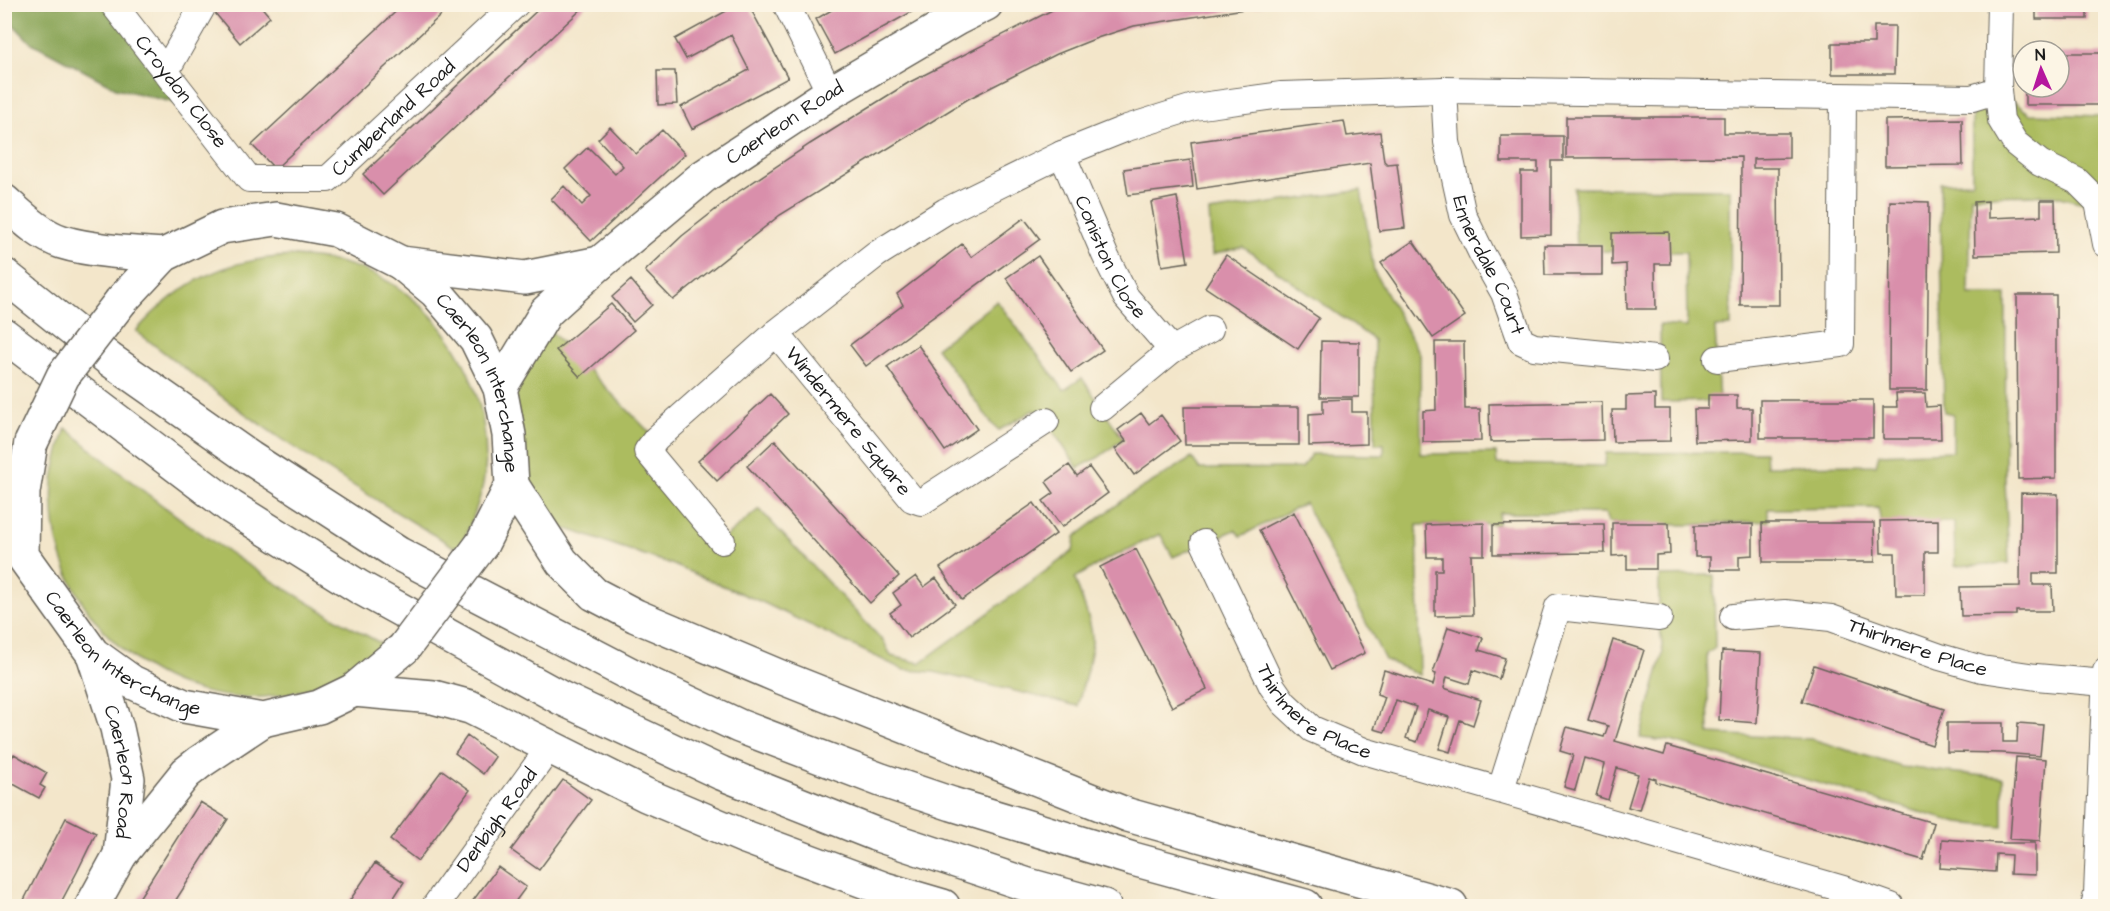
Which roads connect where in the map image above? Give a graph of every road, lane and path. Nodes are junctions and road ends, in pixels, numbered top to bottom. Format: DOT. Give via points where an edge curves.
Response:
graph roads {
  1 [pos="113,4"];
  2 [pos="204,4"];
  3 [pos="516,4"];
  4 [pos="786,4"];
  5 [pos="986,4"];
  6 [pos="2000,4"];
  7 [pos="166,71"];
  8 [pos="1444,90"];
  9 [pos="1998,90"];
  10 [pos="830,93"];
  11 [pos="1843,98"];
  12 [pos="1062,153"];
  13 [pos="249,179"];
  14 [pos="4,201"];
  15 [pos="2106,244"];
  16 [pos="164,255"];
  17 [pos="401,263"];
  18 [pos="600,263"];
  19 [pos="4,275"];
  20 [pos="1210,329"];
  21 [pos="776,333"];
  22 [pos="4,335"];
  23 [pos="1172,350"];
  24 [pos="1655,359"];
  25 [pos="1717,359"];
  26 [pos="500,388"];
  27 [pos="1102,408"];
  28 [pos="1046,421"];
  29 [pos="512,485"];
  30 [pos="722,541"];
  31 [pos="1204,543"];
  32 [pos="13,544"];
  33 [pos="1732,617"];
  34 [pos="1659,618"];
  35 [pos="93,654"];
  36 [pos="2106,671"];
  37 [pos="2105,683"];
  38 [pos="354,690"];
  39 [pos="263,720"];
  40 [pos="539,762"];
  41 [pos="1501,789"];
  42 [pos="120,855"];
  43 [pos="92,906"];
  44 [pos="435,906"];
  45 [pos="943,906"];
  46 [pos="1104,906"];
  47 [pos="1305,906"];
  48 [pos="1451,906"];
  49 [pos="1891,906"];
  50 [pos="2094,906"];
  1 -- 7 [label="street, Croydon Close"];
  2 -- 7 [label="street"];
  3 -- 13 [label="street, Cumberland Road" via="328,179"];
  4 -- 10 [label="street"];
  5 -- 10 [label="main road, Caerleon Road"];
  6 -- 9 [label="street"];
  7 -- 13 [label="street, Croydon Close"];
  8 -- 11 [label="street"];
  8 -- 12 [label="street" via="1281,94 1194,107"];
  8 -- 24 [label="street, Ennerdale Court" via="1447,142 1463,215 1504,293 1521,341 1534,347"];
  9 -- 11 [label="street" via="1972,98"];
  9 -- 15 [label="street" via="2001,120 2015,144 2040,163 2077,181 2098,202"];
  10 -- 18 [label="main road, Caerleon Road" via="704,176"];
  11 -- 25 [label="street" via="1841,344"];
  12 -- 21 [label="street" via="946,211 876,254"];
  12 -- 23 [label="street, Coniston Close" via="1126,297"];
  14 -- 16 [label="main road" via="61,242"];
  16 -- 17 [label="main road, Caerleon Interchange" via="222,227 276,219 336,230"];
  16 -- 32 [label="main road, Caerleon Interchange, bridge" via="121,301 63,376 31,443"];
  17 -- 18 [label="main road, Caerleon Road" via="525,278"];
  17 -- 26 [label="main road, Caerleon Interchange" via="436,292 476,339"];
  18 -- 26 [label="main road, Caerleon Road" via="546,312"];
  19 -- 47 [label="main road" via="109,359 250,458 389,548 645,682 739,726 881,780 1133,859"];
  20 -- 23 [label="street"];
  21 -- 28 [label="street, Windermere Square" via="912,499 921,502"];
  21 -- 30 [label="street" via="646,450"];
  22 -- 46 [label="main road" via="231,507 359,587 561,698 721,773 874,834"];
  23 -- 27 [label="street"];
  26 -- 29 [label="main road, Caerleon Interchange" via="509,435"];
  29 -- 38 [label="main road, Caerleon Interchange, bridge" via="482,544 404,648"];
  29 -- 48 [label="main road" via="562,562 594,594 636,616 1128,815"];
  31 -- 41 [label="street, Thirlmere Place" via="1272,686 1312,729 1364,751"];
  32 -- 35 [label="main road, Caerleon Interchange"];
  33 -- 37 [label="street, Thirlmere Place" via="1785,613 1831,618 1982,669"];
  34 -- 41 [label="street" via="1558,607"];
  35 -- 39 [label="main road, Caerleon Interchange" via="132,682 184,706"];
  35 -- 42 [label="main road, Caerleon Road" via="117,728 128,779"];
  36 -- 37 [label="street"];
  37 -- 50 [label="street"];
  38 -- 39 [label="main road, Caerleon Interchange" via="319,707"];
  38 -- 45 [label="main road" via="432,697 470,707 646,795 745,837 885,889"];
  39 -- 42 [label="main road, Caerleon Road" via="186,773"];
  40 -- 44 [label="street, Denbigh Road"];
  41 -- 49 [label="street, Thirlmere Place"];
  42 -- 43 [label="main road, Caerleon Road"];
}
